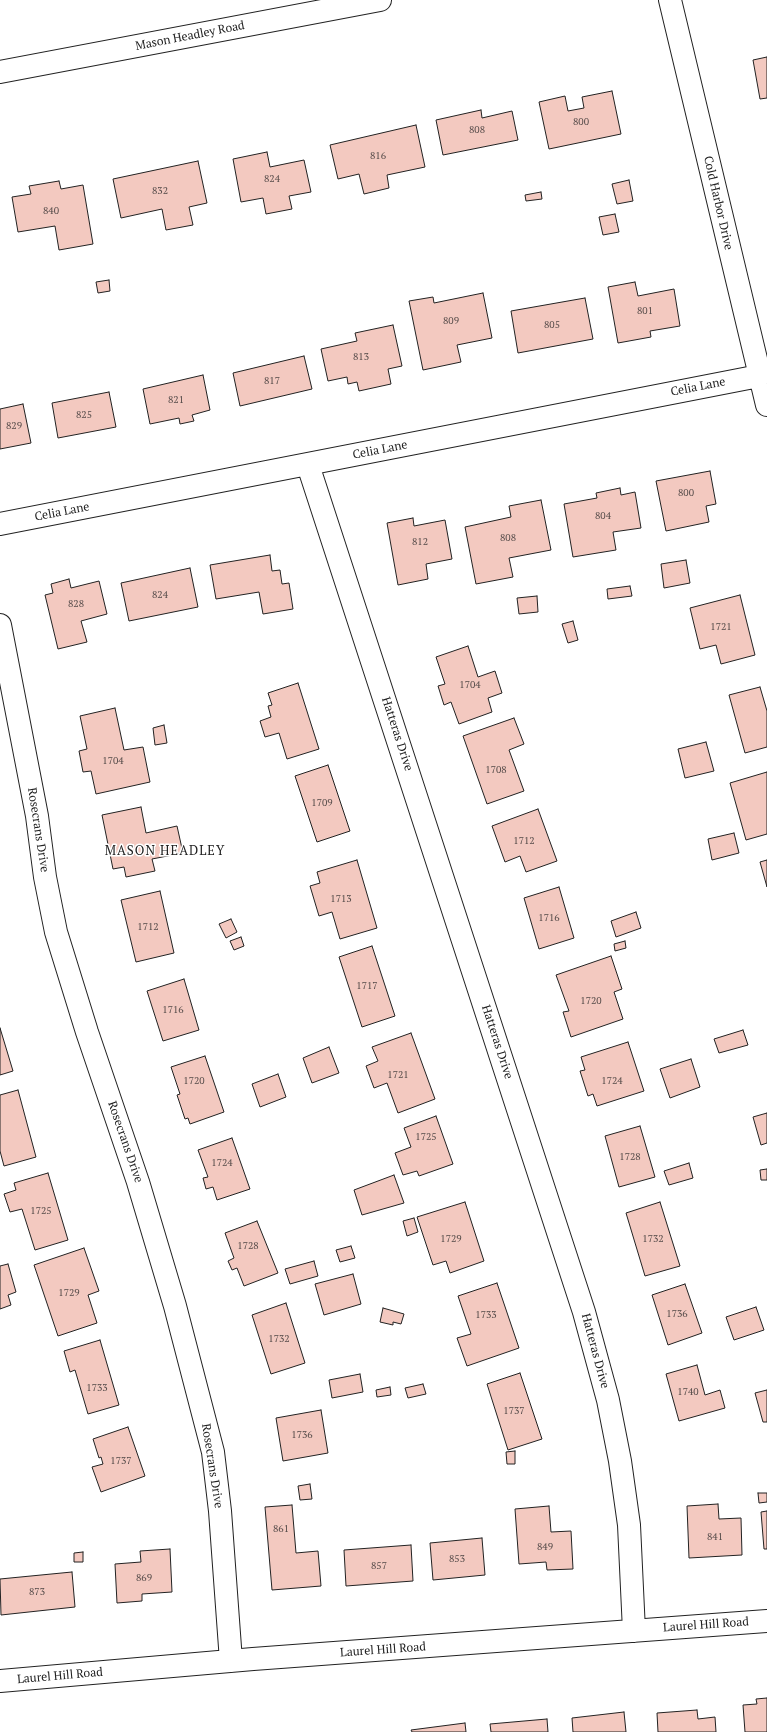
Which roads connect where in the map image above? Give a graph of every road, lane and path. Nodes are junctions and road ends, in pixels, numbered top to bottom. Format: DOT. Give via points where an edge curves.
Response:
graph roads {
  1 [pos="380,0"];
  2 [pos="670,0"];
  3 [pos="0,72"];
  4 [pos="760,376"];
  5 [pos="767,405"];
  6 [pos="308,464"];
  7 [pos="0,524"];
  8 [pos="0,625"];
  9 [pos="767,1621"];
  10 [pos="634,1631"];
  11 [pos="231,1661"];
  12 [pos="0,1681"];
  1 -- 3 [label="street, Mason Headley Road"];
  2 -- 4 [label="street, Cold Harbor Drive"];
  4 -- 5 [label="street, Cold Harbor Drive"];
  4 -- 6 [label="street, Celia Lane"];
  6 -- 7 [label="street, Celia Lane"];
  6 -- 10 [label="street, Hatteras Drive" via="584,1312 608,1400 620,1461 629,1525"];
  8 -- 11 [label="street, Rosecrans Drive" via="56,932 138,1182 175,1306 213,1452"];
  9 -- 10 [label="street, Laurel Hill Road"];
  10 -- 11 [label="street, Laurel Hill Road"];
  11 -- 12 [label="street, Laurel Hill Road"];
}
